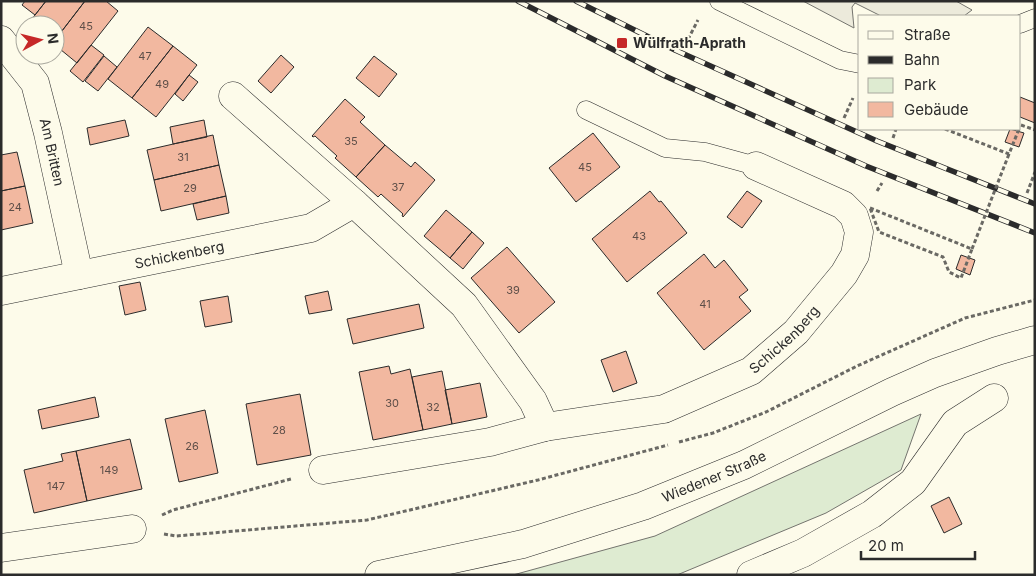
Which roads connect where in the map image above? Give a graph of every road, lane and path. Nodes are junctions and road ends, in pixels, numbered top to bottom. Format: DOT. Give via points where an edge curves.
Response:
graph roads {
  1 [pos="719,1"];
  2 [pos="698,18"];
  3 [pos="1035,18"];
  4 [pos="1021,24"];
  5 [pos="1,40"];
  6 [pos="684,45"];
  7 [pos="858,64"];
  8 [pos="234,96"];
  9 [pos="853,98"];
  10 [pos="586,110"];
  11 [pos="844,118"];
  12 [pos="1021,126"];
  13 [pos="896,130"];
  14 [pos="948,130"];
  15 [pos="1018,130"];
  16 [pos="1035,130"];
  17 [pos="892,138"];
  18 [pos="1009,154"];
  19 [pos="756,166"];
  20 [pos="1035,172"];
  21 [pos="1027,193"];
  22 [pos="354,203"];
  23 [pos="870,208"];
  24 [pos="882,214"];
  25 [pos="972,249"];
  26 [pos="78,275"];
  27 [pos="1,291"];
  28 [pos="1035,340"];
  29 [pos="994,398"];
  30 [pos="545,427"];
  31 [pos="323,470"];
  32 [pos="132,529"];
  33 [pos="1,548"];
  34 [pos="379,575"];
  35 [pos="750,575"];
  1 -- 7 [label="lane" via="840,60"];
  2 -- 6 [label="path"];
  3 -- 4 [label="lane"];
  5 -- 26 [label="street, Am Britten" via="35,83"];
  8 -- 22 [label="street"];
  9 -- 11 [label="path"];
  10 -- 19 [label="lane" via="665,148 705,152"];
  12 -- 16 [label="path"];
  13 -- 17 [label="path"];
  14 -- 18 [label="path"];
  15 -- 18 [label="path"];
  18 -- 25 [label="path, bridge"];
  19 -- 30 [label="street, Schickenberg" via="843,205 854,216 859,232 856,255 844,274 796,332 751,371 664,409"];
  20 -- 21 [label="path"];
  22 -- 26 [label="street, Schickenberg" via="311,228"];
  22 -- 30 [label="street" via="464,305 533,401"];
  23 -- 25 [label="path" via="879,232 943,257 949,272 961,278"];
  24 -- 25 [label="path"];
  26 -- 27 [label="street, Schickenberg"];
  28 -- 34 [label="street, Wiedener Straße" via="935,373 744,465 643,506 522,544"];
  29 -- 35 [label="street" via="956,424 912,482 872,514 803,553"];
  30 -- 31 [label="street, Schickenberg" via="490,442"];
  31 -- 32 [label="path" via="173,510"];
  32 -- 33 [label="street"];
}
